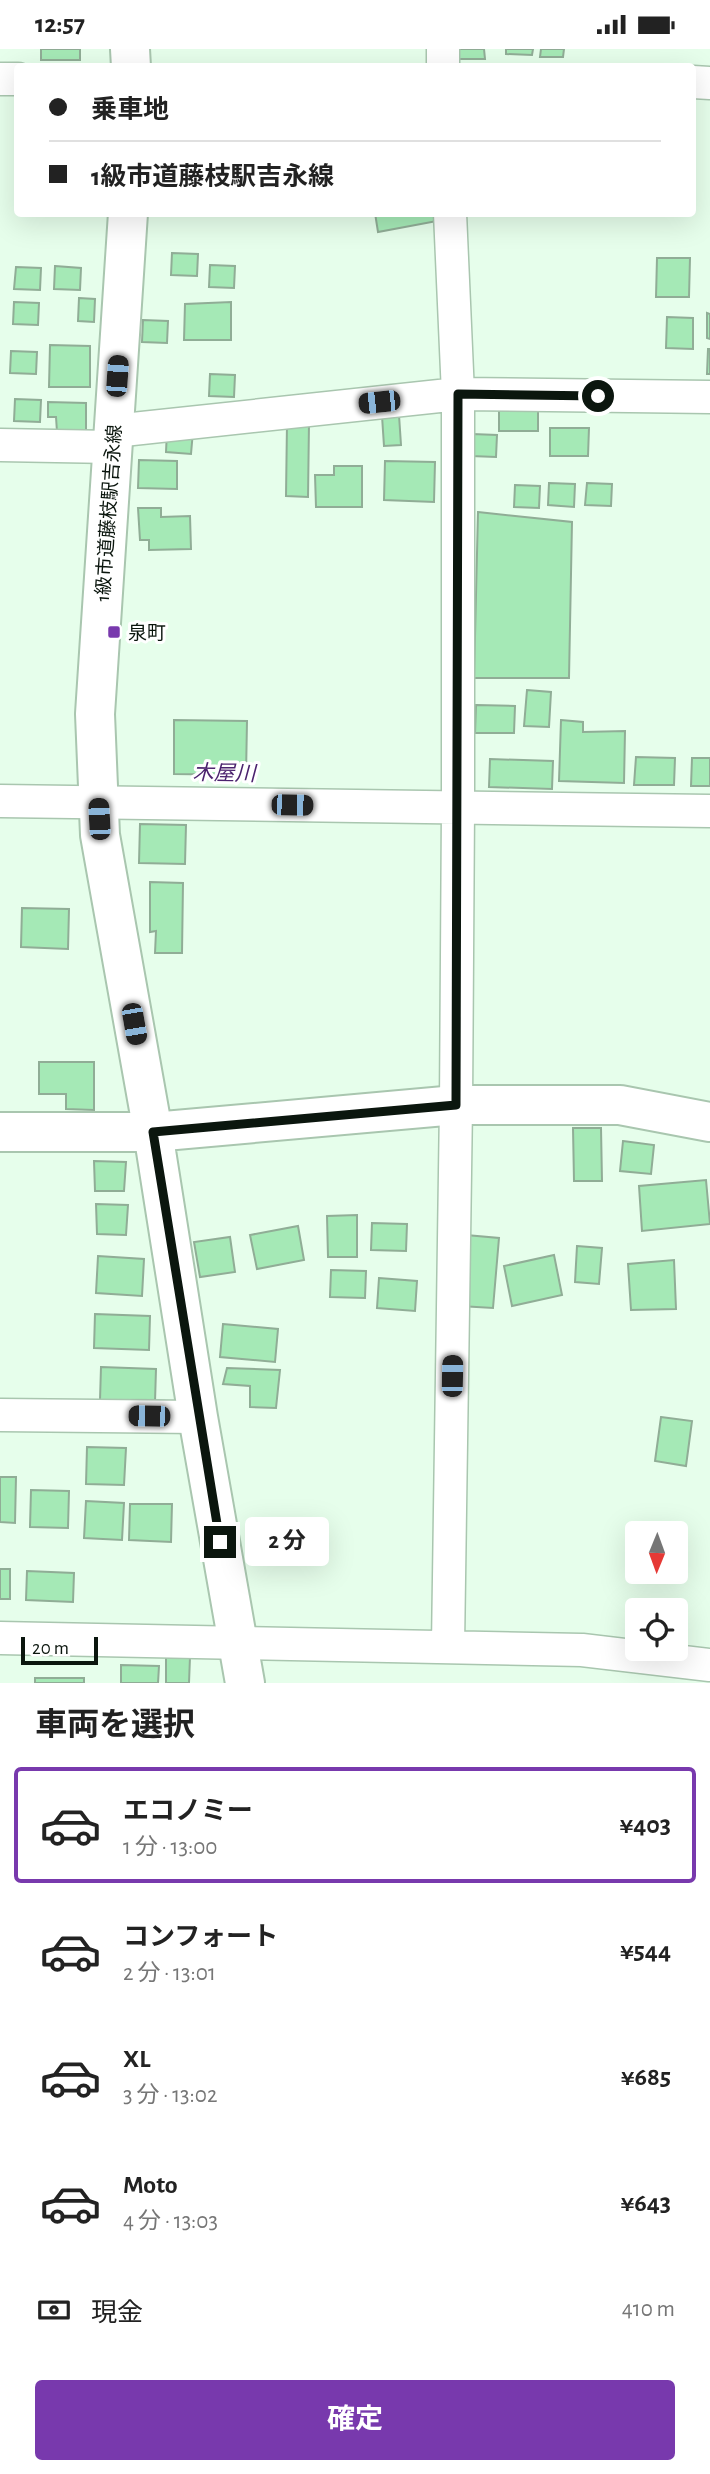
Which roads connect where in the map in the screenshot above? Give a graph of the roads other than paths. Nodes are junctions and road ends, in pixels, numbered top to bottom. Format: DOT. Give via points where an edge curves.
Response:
graph roads {
  1 [pos="128,217"];
  2 [pos="450,217"];
  3 [pos="458,394"];
  4 [pos="710,397"];
  5 [pos="113,439"];
  6 [pos="0,445"];
  7 [pos="0,801"];
  8 [pos="98,803"];
  9 [pos="458,807"];
  10 [pos="710,811"];
  11 [pos="456,1105"];
  12 [pos="710,1122"];
  13 [pos="0,1132"];
  14 [pos="153,1132"];
  15 [pos="0,1415"];
  16 [pos="198,1417"];
  17 [pos="0,1638"];
  18 [pos="238,1642"];
  19 [pos="448,1646"];
  20 [pos="710,1665"];
  21 [pos="245,1683"];
  1 -- 5 [label="street, 1級市道藤枝駅吉永線"];
  2 -- 3 [label="street"];
  3 -- 4 [label="street"];
  3 -- 5 [label="street"];
  3 -- 9 [label="street"];
  5 -- 6 [label="street"];
  5 -- 8 [label="street, 1級市道藤枝駅吉永線" via="95,714"];
  7 -- 8 [label="street"];
  8 -- 9 [label="street"];
  8 -- 14 [label="street, 1級市道藤枝駅吉永線"];
  9 -- 10 [label="street"];
  9 -- 11 [label="street"];
  11 -- 12 [label="street" via="620,1105"];
  11 -- 14 [label="street"];
  11 -- 19 [label="street"];
  13 -- 14 [label="street"];
  14 -- 16 [label="street, 1級市道藤枝駅吉永線"];
  15 -- 16 [label="street"];
  16 -- 18 [label="street, 1級市道藤枝駅吉永線"];
  17 -- 18 [label="street"];
  18 -- 19 [label="street"];
  18 -- 21 [label="street, 1級市道藤枝駅吉永線"];
  19 -- 20 [label="street" via="582,1650"];
}
